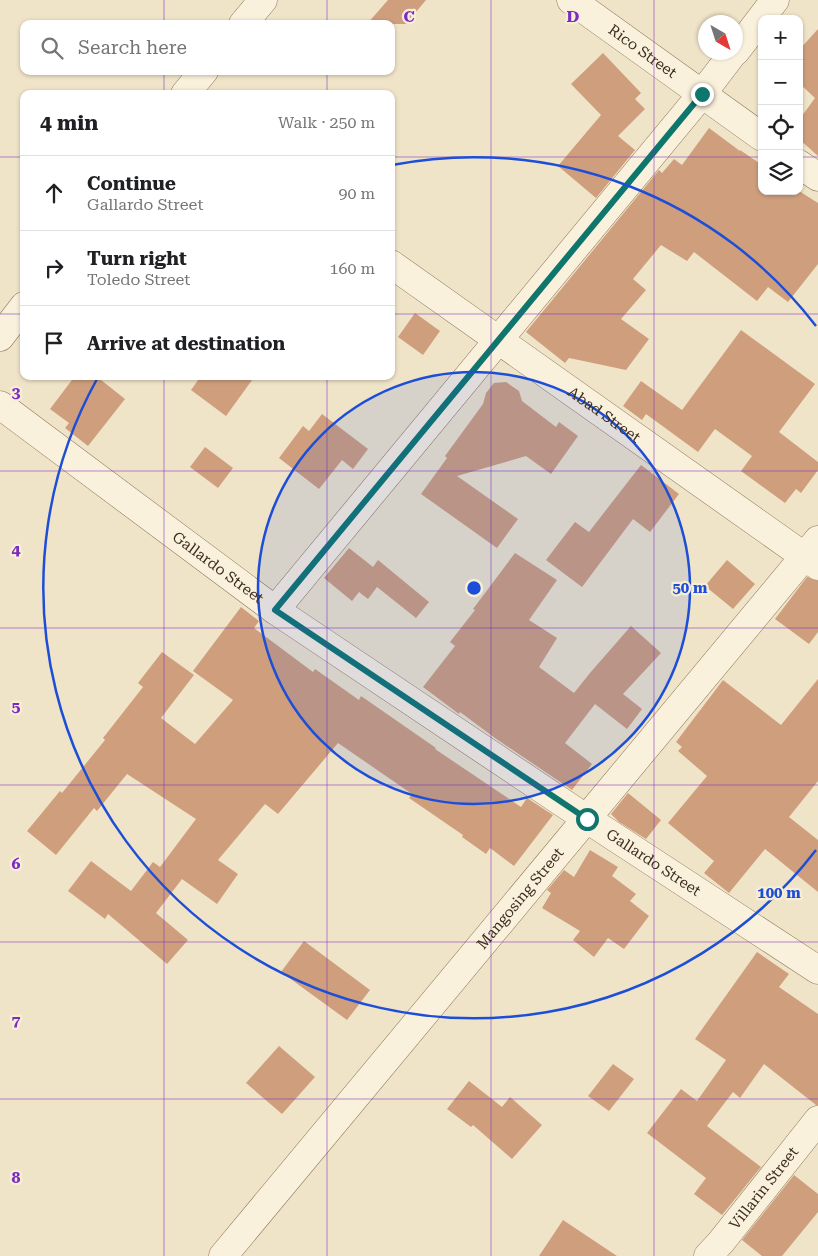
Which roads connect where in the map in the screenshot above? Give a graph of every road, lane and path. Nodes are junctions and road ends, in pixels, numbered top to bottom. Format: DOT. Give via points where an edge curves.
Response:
graph roads {
  1 [pos="263,0"];
  2 [pos="570,0"];
  3 [pos="776,0"];
  4 [pos="246,20"];
  5 [pos="743,42"];
  6 [pos="729,60"];
  7 [pos="201,75"];
  8 [pos="189,90"];
  9 [pos="702,94"];
  10 [pos="758,134"];
  11 [pos="803,167"];
  12 [pos="818,177"];
  13 [pos="395,267"];
  14 [pos="20,311"];
  15 [pos="0,337"];
  16 [pos="499,340"];
  17 [pos="0,404"];
  18 [pos="814,554"];
  19 [pos="275,610"];
  20 [pos="587,819"];
  21 [pos="818,970"];
  22 [pos="818,1120"];
  23 [pos="223,1256"];
  24 [pos="708,1256"];
  1 -- 4 [label="street"];
  2 -- 9 [label="street, Rico Street"];
  3 -- 5 [label="street"];
  6 -- 9 [label="street"];
  7 -- 8 [label="street"];
  9 -- 10 [label="street, Rico Street"];
  9 -- 16 [label="street"];
  11 -- 12 [label="street"];
  13 -- 16 [label="street, Abad Street"];
  14 -- 15 [label="street"];
  16 -- 18 [label="street, Abad Street"];
  16 -- 19 [label="street"];
  17 -- 19 [label="street, Gallardo Street"];
  18 -- 20 [label="street, Mangosing Street"];
  19 -- 20 [label="street, Gallardo Street"];
  20 -- 21 [label="street, Gallardo Street"];
  20 -- 23 [label="street, Mangosing Street"];
  22 -- 24 [label="street, Villarin Street"];
}
